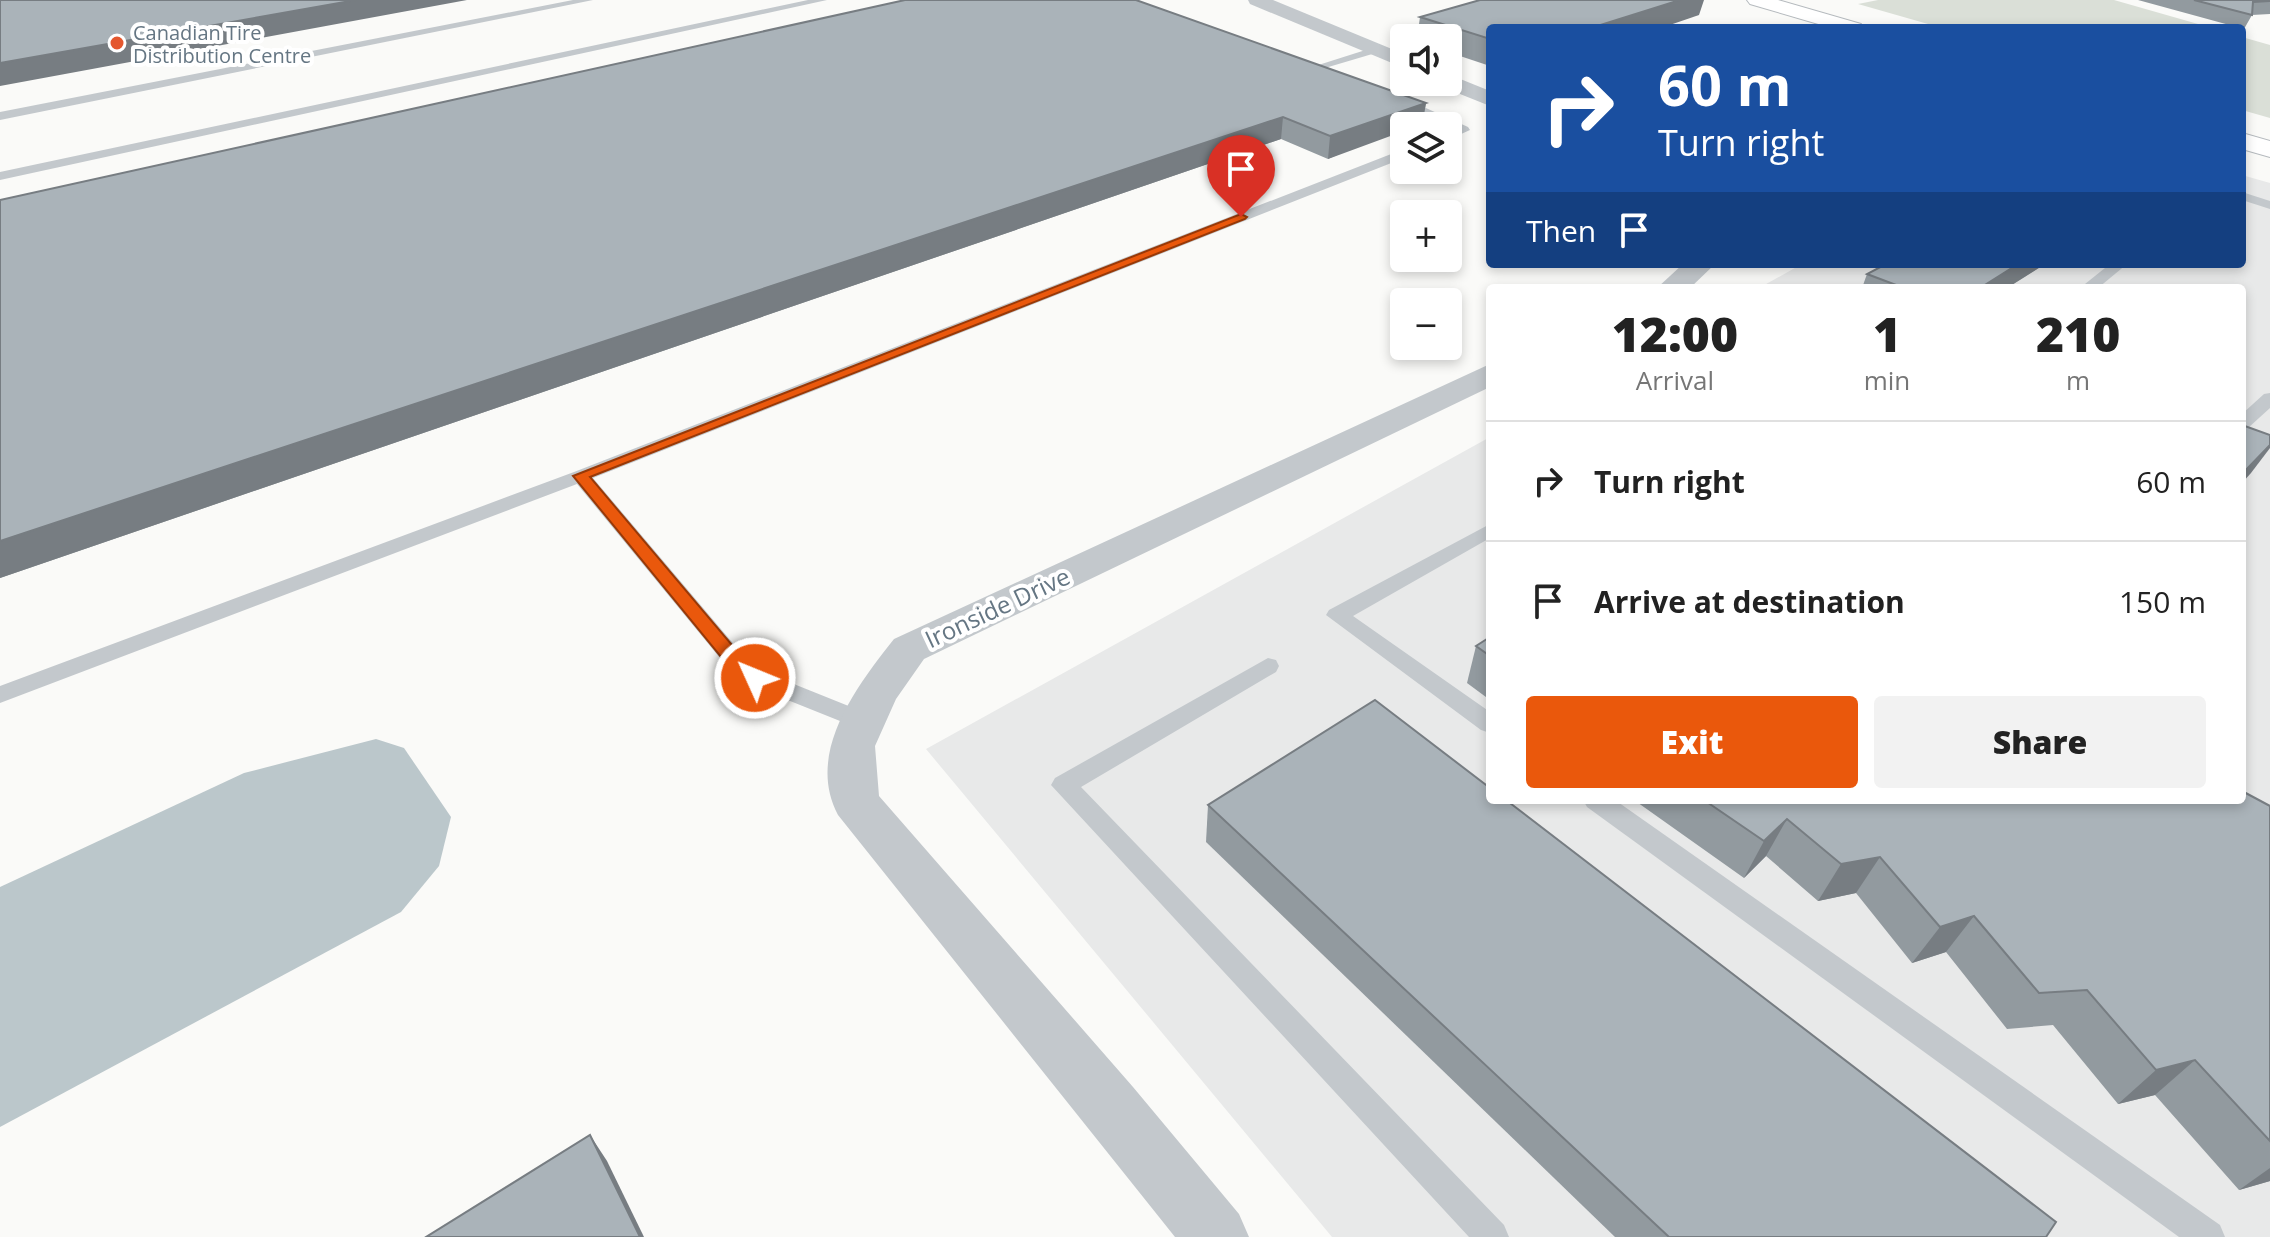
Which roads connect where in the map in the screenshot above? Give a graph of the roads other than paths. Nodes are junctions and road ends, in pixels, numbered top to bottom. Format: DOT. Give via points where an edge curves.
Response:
graph roads {
  1 [pos="588,0"];
  2 [pos="822,0"];
  3 [pos="1257,0"];
  4 [pos="1757,0"];
  5 [pos="1831,24"];
  6 [pos="1375,50"];
  7 [pos="1390,56"];
  8 [pos="1300,63"];
  9 [pos="1315,68"];
  10 [pos="1343,78"];
  11 [pos="1462,87"];
  12 [pos="1385,93"];
  13 [pos="1486,97"];
  14 [pos="1426,112"];
  15 [pos="0,116"];
  16 [pos="2246,142"];
  17 [pos="2270,149"];
  18 [pos="1390,158"];
  19 [pos="0,176"];
  20 [pos="2246,197"];
  21 [pos="2270,205"];
  22 [pos="1696,268"];
  23 [pos="2115,268"];
  24 [pos="1677,284"];
  25 [pos="2093,284"];
  26 [pos="1486,376"];
  27 [pos="2270,398"];
  28 [pos="2246,420"];
  29 [pos="581,476"];
  30 [pos="1486,532"];
  31 [pos="1268,666"];
  32 [pos="0,695"];
  33 [pos="863,721"];
  34 [pos="1486,721"];
  35 [pos="1602,804"];
  36 [pos="1216,1237"];
  37 [pos="1492,1237"];
  38 [pos="2208,1237"];
  1 -- 15 [label="lane"];
  2 -- 19 [label="lane"];
  3 -- 6 [label="street"];
  4 -- 5 [label="main road"];
  6 -- 7 [label="street"];
  6 -- 9 [label="lane"];
  8 -- 9 [label="lane"];
  9 -- 10 [label="lane"];
  11 -- 13 [label="street"];
  12 -- 14 [label="lane"];
  16 -- 17 [label="main road"];
  18 -- 29 [label="lane"];
  20 -- 21 [label="lane"];
  22 -- 24 [label="street"];
  23 -- 25 [label="lane"];
  26 -- 33 [label="street, Ironside Drive" via="909,649 876,693"];
  27 -- 28 [label="lane"];
  29 -- 32 [label="lane"];
  29 -- 33 [label="lane" via="746,674"];
  30 -- 34 [label="lane" via="1337,615"];
  31 -- 37 [label="lane" via="1064,785"];
  33 -- 36 [label="street, Ironside Drive" via="852,746 855,802"];
  35 -- 38 [label="lane"];
}
